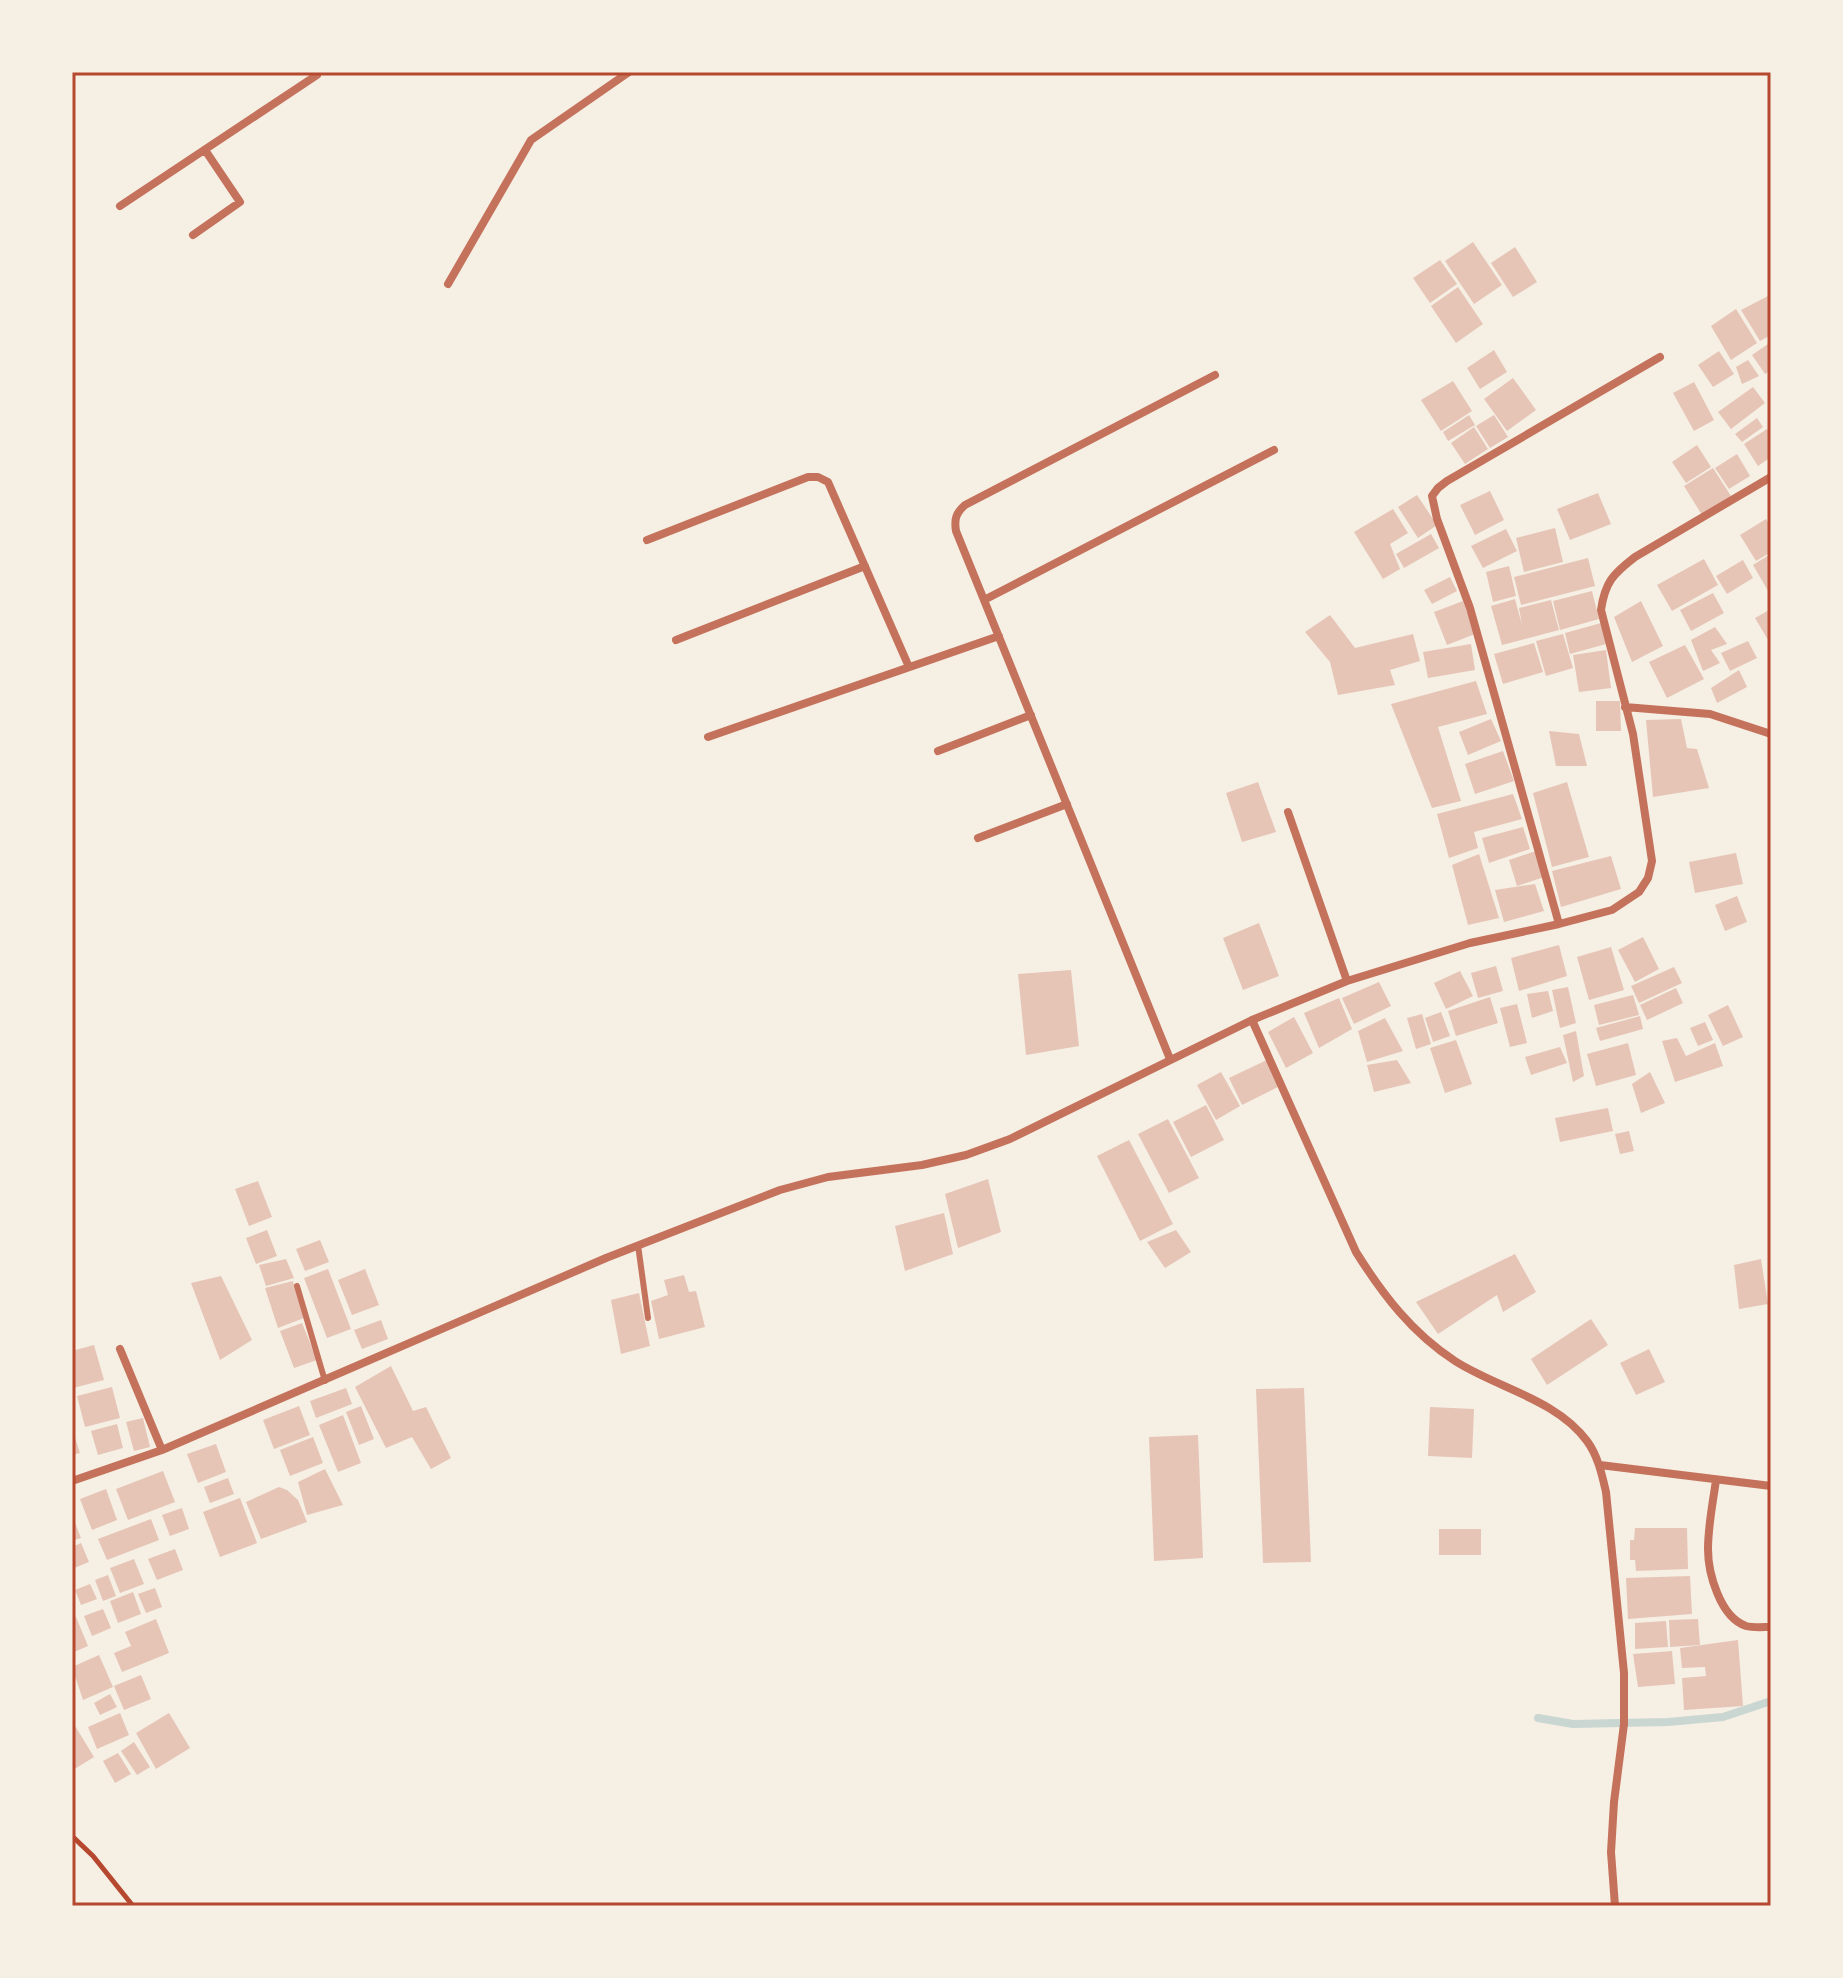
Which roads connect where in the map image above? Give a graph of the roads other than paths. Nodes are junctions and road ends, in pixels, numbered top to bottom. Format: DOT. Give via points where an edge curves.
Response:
graph roads {
  1 [pos="315,72"];
  2 [pos="629,72"];
  3 [pos="205,150"];
  4 [pos="120,206"];
  5 [pos="193,235"];
  6 [pos="448,284"];
  7 [pos="1660,357"];
  8 [pos="1215,375"];
  9 [pos="1274,450"];
  10 [pos="1771,477"];
  11 [pos="647,540"];
  12 [pos="865,566"];
  13 [pos="984,600"];
  14 [pos="999,636"];
  15 [pos="676,640"];
  16 [pos="909,667"];
  17 [pos="1625,707"];
  18 [pos="1031,715"];
  19 [pos="1771,734"];
  20 [pos="708,737"];
  21 [pos="938,751"];
  22 [pos="1067,804"];
  23 [pos="1288,812"];
  24 [pos="978,838"];
  25 [pos="1559,924"];
  26 [pos="1347,981"];
  27 [pos="1252,1020"];
  28 [pos="1170,1059"];
  29 [pos="638,1245"];
  30 [pos="297,1286"];
  31 [pos="648,1318"];
  32 [pos="120,1349"];
  33 [pos="325,1381"];
  34 [pos="162,1450"];
  35 [pos="1600,1465"];
  36 [pos="1716,1480"];
  37 [pos="72,1481"];
  38 [pos="1771,1486"];
  39 [pos="1771,1627"];
  40 [pos="1615,1906"];
  1 -- 3 [label="street"];
  2 -- 6 [label="street" via="531,140"];
  3 -- 4 [label="street"];
  3 -- 5 [label="street" via="240,202"];
  7 -- 25 [label="street" via="1447,481 1432,496 1470,608"];
  8 -- 13 [label="street" via="965,505 954,520 956,531"];
  9 -- 13 [label="street"];
  10 -- 17 [label="street" via="1615,572 1601,610"];
  11 -- 12 [label="street" via="818,477 828,482"];
  12 -- 15 [label="street"];
  12 -- 16 [label="street"];
  13 -- 14 [label="street"];
  14 -- 16 [label="street"];
  14 -- 18 [label="street"];
  16 -- 20 [label="street"];
  17 -- 19 [label="street" via="1710,714"];
  17 -- 25 [label="street" via="1647,821 1652,861 1648,878 1639,892 1612,910"];
  18 -- 21 [label="street"];
  18 -- 22 [label="street"];
  22 -- 24 [label="street"];
  22 -- 28 [label="street"];
  23 -- 26 [label="street"];
  25 -- 26 [label="street" via="1470,943"];
  26 -- 27 [label="street"];
  27 -- 28 [label="street"];
  27 -- 35 [label="street" via="1356,1252 1399,1314 1456,1361 1568,1421"];
  28 -- 29 [label="street" via="1010,1139 966,1155 780,1190"];
  29 -- 31 [label="lane"];
  29 -- 33 [label="street"];
  30 -- 33 [label="lane"];
  32 -- 34 [label="street"];
  33 -- 34 [label="street"];
  34 -- 37 [label="street"];
  35 -- 36 [label="street"];
  35 -- 40 [label="street" via="1624,1673 1611,1852"];
  36 -- 38 [label="street"];
  36 -- 39 [label="street" via="1708,1551 1713,1580 1733,1618 1746,1626"];
}
